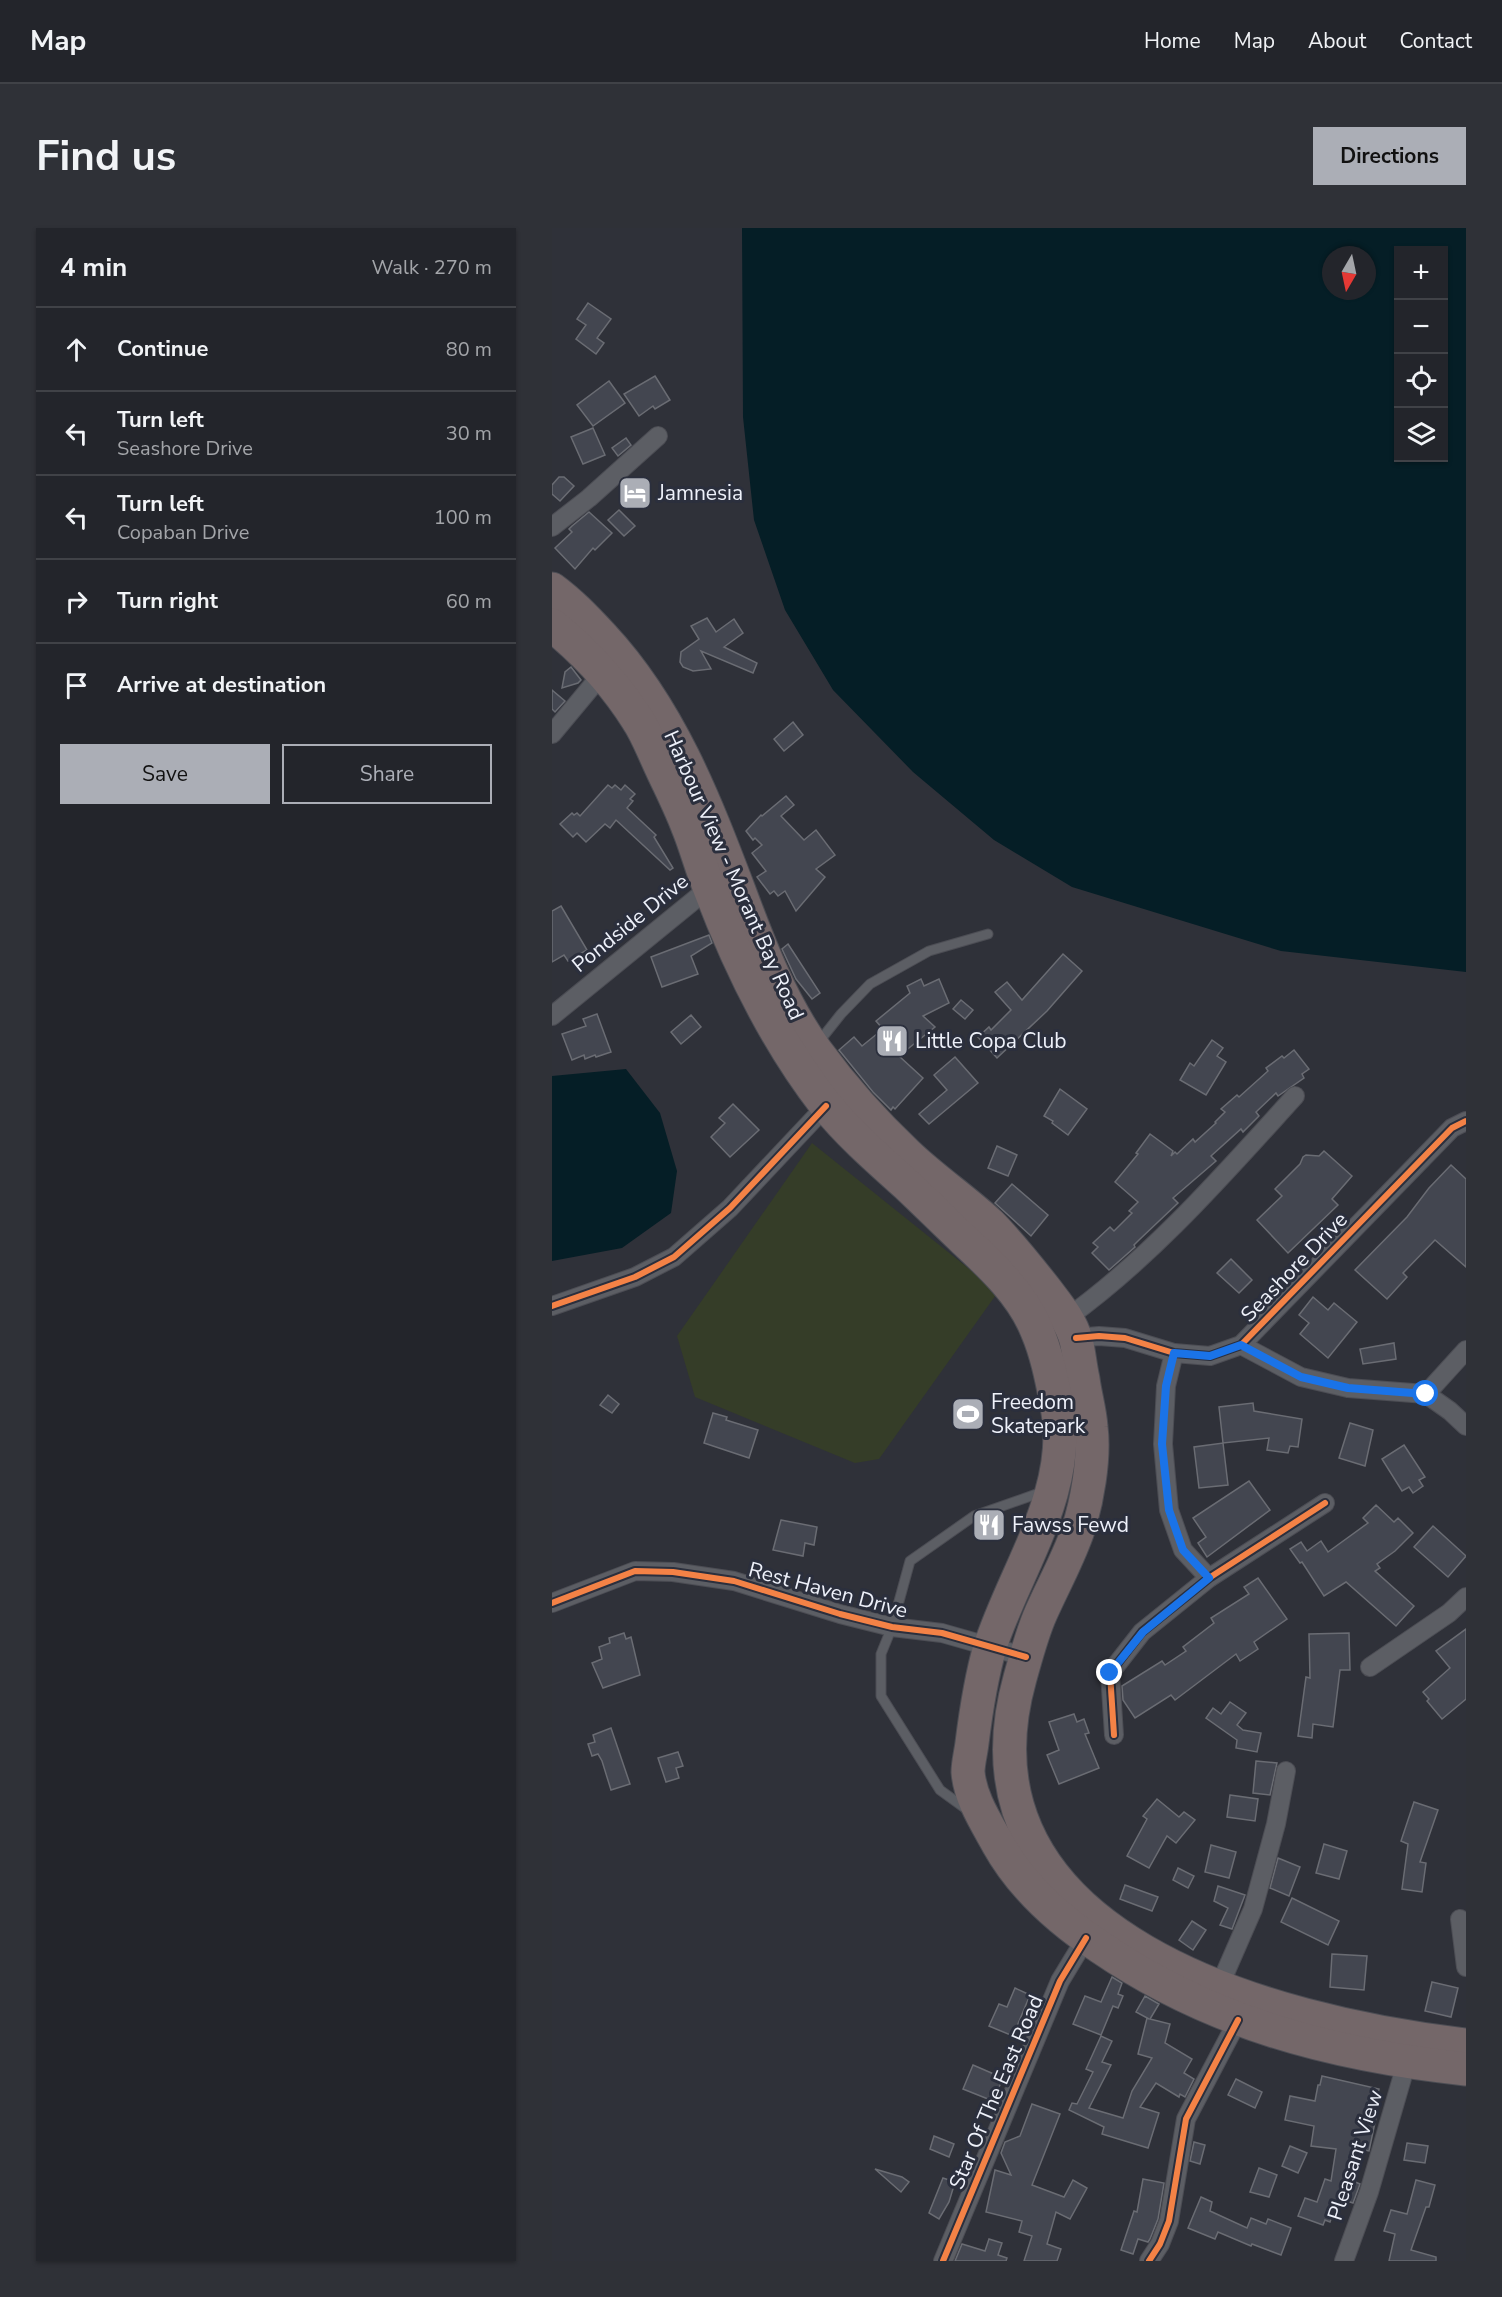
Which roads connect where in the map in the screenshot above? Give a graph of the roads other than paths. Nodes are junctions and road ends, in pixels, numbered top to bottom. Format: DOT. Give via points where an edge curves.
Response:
graph roads {
  1 [pos="658,436"];
  2 [pos="552,527"];
  3 [pos="552,590"];
  4 [pos="552,626"];
  5 [pos="602,674"];
  6 [pos="552,734"];
  7 [pos="709,888"];
  8 [pos="988,934"];
  9 [pos="552,1016"];
  10 [pos="814,1048"];
  11 [pos="1295,1096"];
  12 [pos="826,1106"];
  13 [pos="1466,1121"];
  14 [pos="552,1306"];
  15 [pos="1072,1328"];
  16 [pos="1241,1345"];
  17 [pos="1466,1350"];
  18 [pos="1174,1353"];
  19 [pos="1426,1394"];
  20 [pos="1466,1426"];
  21 [pos="1053,1488"];
  22 [pos="1325,1503"];
  23 [pos="1209,1578"];
  24 [pos="1466,1597"];
  25 [pos="552,1604"];
  26 [pos="892,1627"];
  27 [pos="990,1646"];
  28 [pos="1026,1657"];
  29 [pos="1370,1667"];
  30 [pos="1114,1735"];
  31 [pos="1286,1771"];
  32 [pos="987,1825"];
  33 [pos="1460,1919"];
  34 [pos="1086,1938"];
  35 [pos="1466,1967"];
  36 [pos="1219,1987"];
  37 [pos="1238,2020"];
  38 [pos="1466,2045"];
  39 [pos="1407,2061"];
  40 [pos="1466,2068"];
  41 [pos="943,2261"];
  42 [pos="1149,2261"];
  43 [pos="1344,2261"];
  1 -- 2 [label="street"];
  3 -- 10 [label="highway, Harbour View - Morant Bay Road" via="569,602 619,655 649,694 672,734 764,953"];
  4 -- 5 [label="highway, Harbour View - Morant Bay Road"];
  5 -- 6 [label="street"];
  5 -- 7 [label="highway, Harbour View - Morant Bay Road" via="639,721 687,825"];
  7 -- 9 [label="street, Pondside Drive"];
  7 -- 12 [label="highway, Harbour View - Morant Bay Road" via="768,1017"];
  8 -- 10 [label="lane" via="929,951 870,984"];
  10 -- 15 [label="highway, Harbour View - Morant Bay Road" via="885,1132 1012,1247"];
  11 -- 15 [label="street" via="1213,1186"];
  12 -- 14 [label="street" via="730,1209 674,1257 634,1277"];
  12 -- 21 [label="highway, Harbour View - Morant Bay Road" via="992,1265 1036,1328 1059,1414"];
  13 -- 16 [label="street, Seashore Drive" via="1452,1128"];
  15 -- 18 [label="street, Seashore Drive"];
  15 -- 28 [label="highway, Harbour View - Morant Bay Road" via="1092,1430 1090,1470 1078,1529"];
  16 -- 18 [label="street, Seashore Drive" via="1210,1356"];
  16 -- 19 [label="street" via="1301,1377 1348,1388"];
  17 -- 19 [label="street"];
  18 -- 23 [label="street" via="1166,1386 1162,1444 1169,1510 1183,1550"];
  19 -- 20 [label="street"];
  21 -- 26 [label="lane" via="974,1515 910,1561"];
  21 -- 27 [label="highway, Harbour View - Morant Bay Road" via="1024,1569"];
  22 -- 23 [label="street"];
  23 -- 30 [label="street" via="1143,1632 1110,1673"];
  24 -- 29 [label="street"];
  25 -- 26 [label="street, Rest Haven Drive" via="635,1571 673,1572 734,1581"];
  26 -- 27 [label="street, Rest Haven Drive" via="942,1633"];
  26 -- 32 [label="lane" via="881,1654 881,1696 940,1790"];
  27 -- 28 [label="street, Rest Haven Drive"];
  27 -- 32 [label="highway, Harbour View - Morant Bay Road" via="968,1773"];
  28 -- 36 [label="highway, Harbour View - Morant Bay Road" via="1011,1719 1008,1757 1013,1795 1025,1831 1046,1869 1094,1917 1132,1944"];
  31 -- 36 [label="street" via="1253,1909"];
  32 -- 34 [label="highway, Harbour View - Morant Bay Road" via="1007,1859 1038,1898"];
  33 -- 35 [label="street"];
  34 -- 37 [label="highway, Harbour View - Morant Bay Road" via="1170,1991"];
  34 -- 41 [label="street, Star Of The East Road" via="1060,1981"];
  36 -- 38 [label="highway, Harbour View - Morant Bay Road" via="1286,2011"];
  37 -- 39 [label="highway, Harbour View - Morant Bay Road" via="1323,2046"];
  37 -- 42 [label="street" via="1186,2119 1169,2221"];
  39 -- 40 [label="highway, Harbour View - Morant Bay Road"];
  39 -- 43 [label="street, Pleasant View" via="1369,2192"];
}
